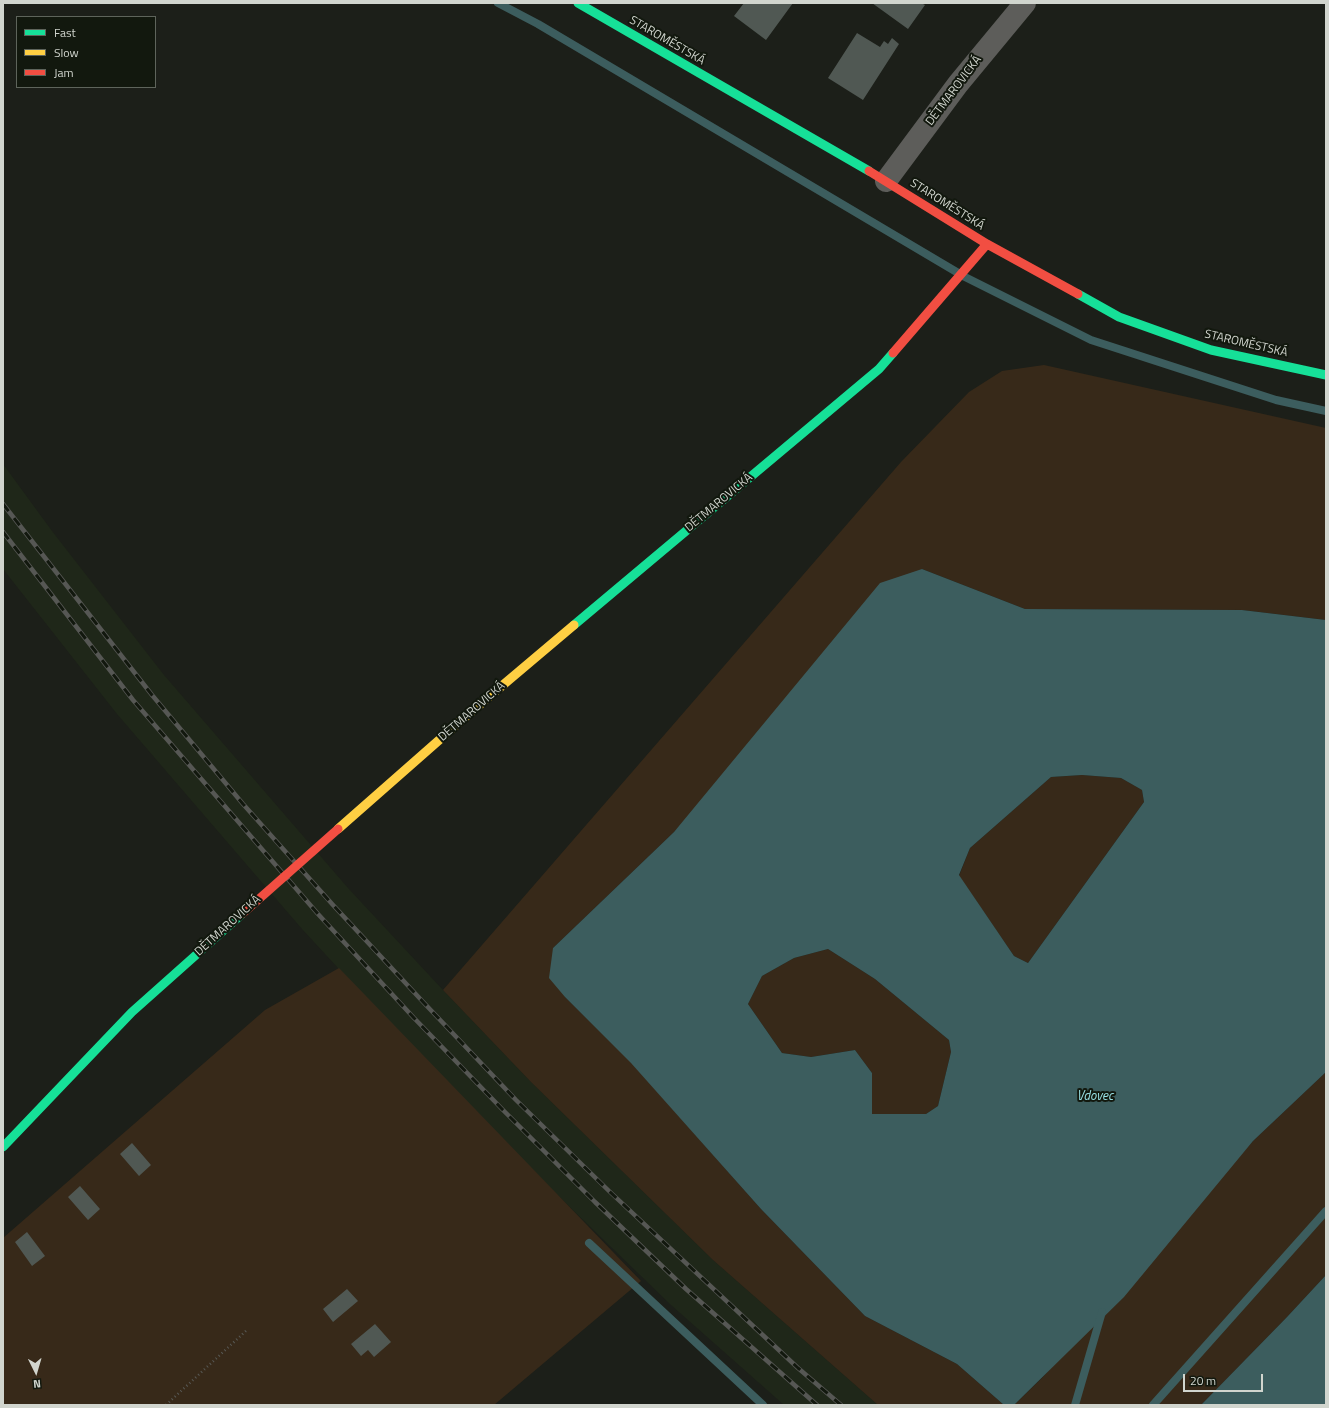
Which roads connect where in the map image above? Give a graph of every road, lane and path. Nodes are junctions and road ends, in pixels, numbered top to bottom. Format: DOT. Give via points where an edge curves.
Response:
graph roads {
  1 [pos="578,3"];
  2 [pos="1025,3"];
  3 [pos="886,181"];
  4 [pos="987,244"];
  5 [pos="1326,375"];
  6 [pos="3,1147"];
  7 [pos="248,1329"];
  8 [pos="166,1405"];
  1 -- 3 [label="street, STAROMĚSTSKÁ"];
  2 -- 3 [label="street, DĚTMAROVICKÁ" via="958,84"];
  3 -- 4 [label="street, STAROMĚSTSKÁ"];
  4 -- 5 [label="street, STAROMĚSTSKÁ" via="1119,317 1212,350"];
  4 -- 6 [label="street, DĚTMAROVICKÁ, bridge" via="878,369 477,707 242,914 132,1012"];
  7 -- 8 [label="path"];
}
